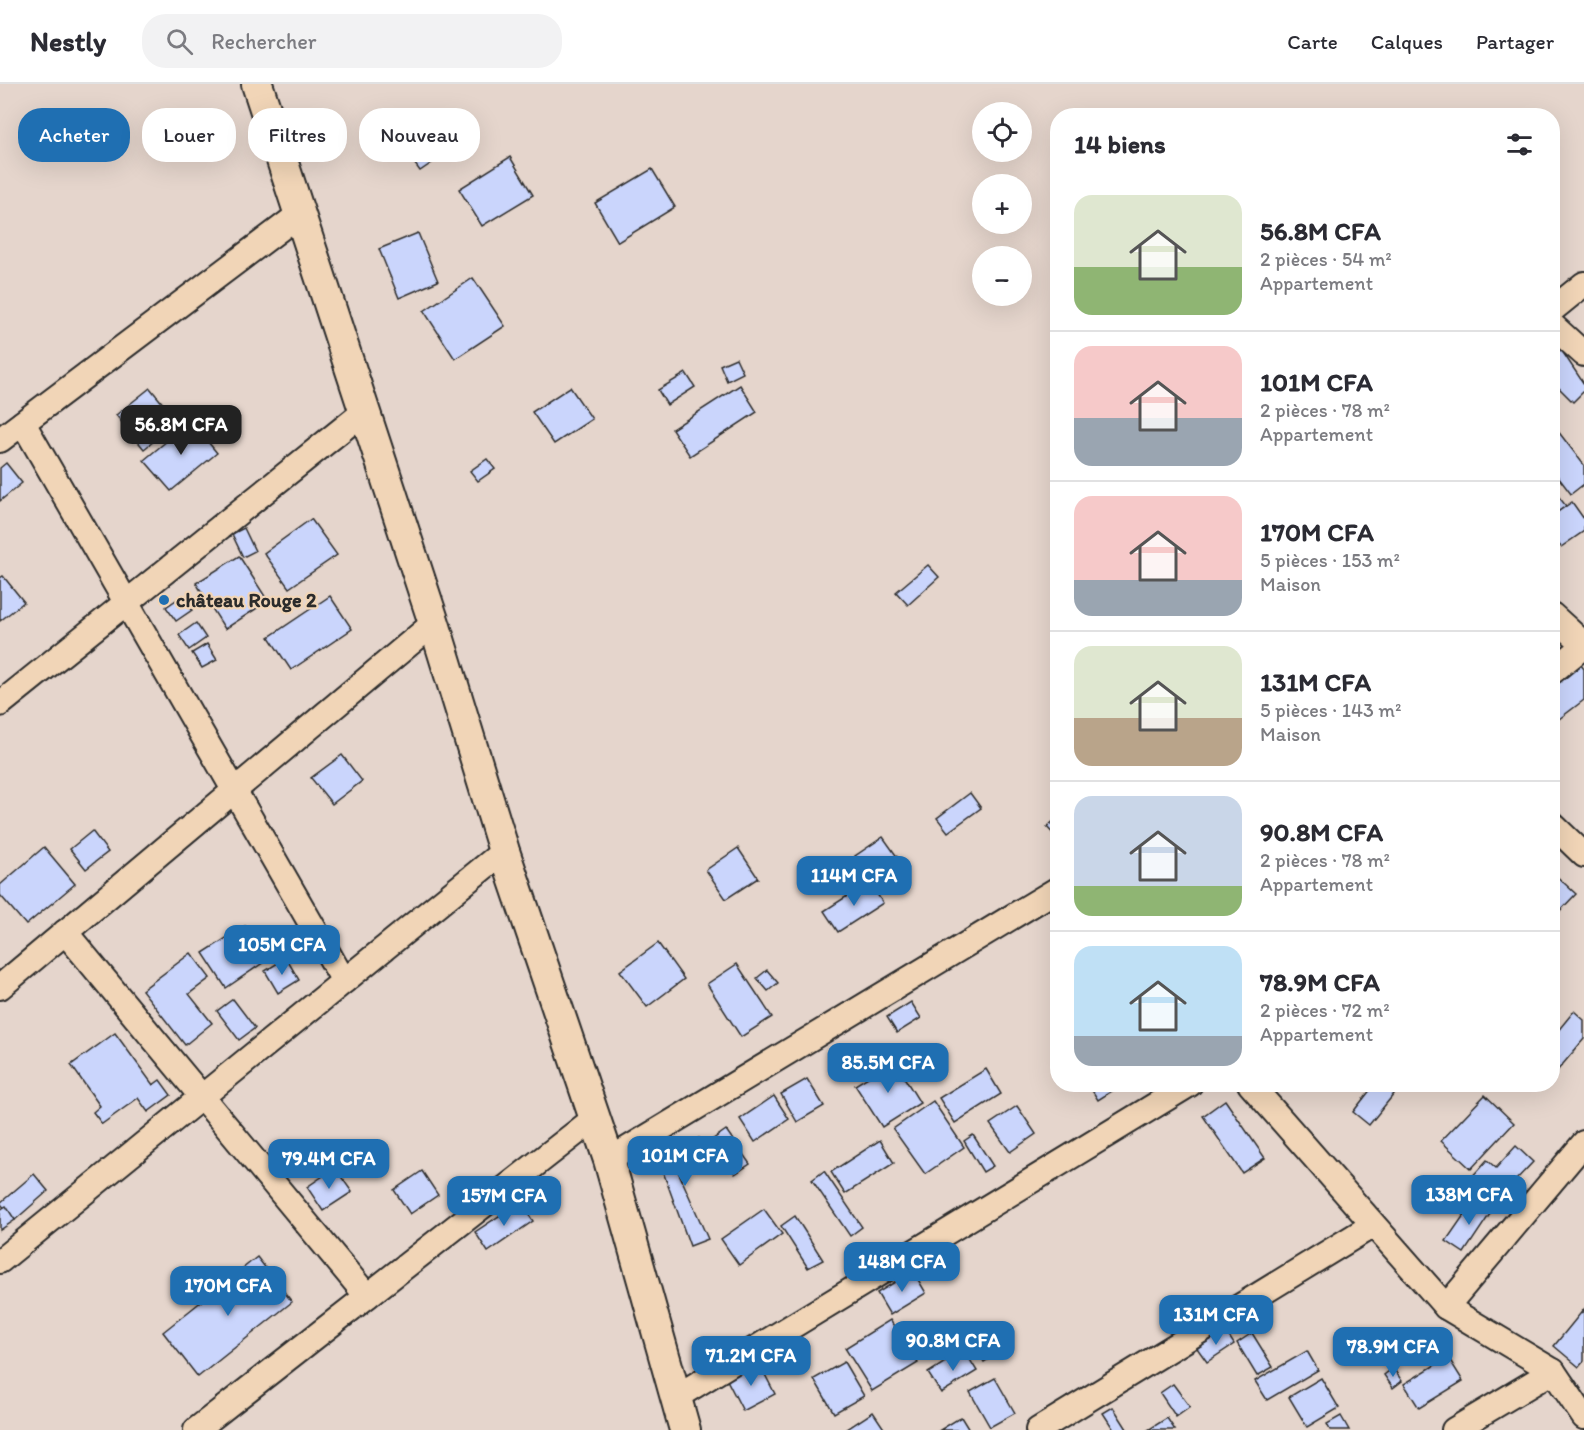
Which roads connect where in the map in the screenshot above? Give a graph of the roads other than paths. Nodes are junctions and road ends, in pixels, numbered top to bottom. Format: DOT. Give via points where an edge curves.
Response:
graph roads {
  1 [pos="257,84"];
  2 [pos="301,213"];
  3 [pos="1584,284"];
  4 [pos="1560,304"];
  5 [pos="1560,332"];
  6 [pos="1584,354"];
  7 [pos="365,411"];
  8 [pos="23,423"];
  9 [pos="0,440"];
  10 [pos="126,603"];
  11 [pos="1560,622"];
  12 [pos="434,623"];
  13 [pos="1584,645"];
  14 [pos="1560,665"];
  15 [pos="0,704"];
  16 [pos="234,791"];
  17 [pos="1560,832"];
  18 [pos="504,851"];
  19 [pos="1584,855"];
  20 [pos="1050,894"];
  21 [pos="65,932"];
  22 [pos="344,981"];
  23 [pos="0,987"];
  24 [pos="1177,1092"];
  25 [pos="1257,1092"];
  26 [pos="201,1097"];
  27 [pos="595,1118"];
  28 [pos="1584,1143"];
  29 [pos="609,1160"];
  30 [pos="1374,1225"];
  31 [pos="0,1261"];
  32 [pos="367,1296"];
  33 [pos="1446,1307"];
  34 [pos="1552,1371"];
  35 [pos="676,1397"];
  36 [pos="1584,1417"];
  37 [pos="196,1430"];
  38 [pos="685,1430"];
  39 [pos="1038,1430"];
  40 [pos="1454,1430"];
  1 -- 2 [label="street"];
  2 -- 7 [label="street"];
  2 -- 8 [label="street"];
  3 -- 4 [label="street"];
  5 -- 6 [label="street"];
  7 -- 10 [label="street"];
  7 -- 12 [label="street"];
  8 -- 9 [label="street"];
  8 -- 10 [label="street"];
  10 -- 15 [label="street"];
  10 -- 16 [label="street"];
  11 -- 13 [label="street"];
  12 -- 16 [label="street"];
  12 -- 18 [label="street"];
  13 -- 14 [label="street"];
  16 -- 21 [label="street"];
  16 -- 22 [label="street"];
  17 -- 19 [label="street"];
  18 -- 22 [label="street"];
  18 -- 27 [label="street"];
  20 -- 29 [label="street"];
  21 -- 23 [label="street"];
  21 -- 26 [label="street"];
  22 -- 26 [label="street"];
  24 -- 35 [label="street"];
  25 -- 30 [label="street"];
  26 -- 31 [label="street"];
  26 -- 32 [label="street"];
  27 -- 29 [label="street"];
  27 -- 32 [label="street"];
  28 -- 33 [label="street"];
  29 -- 35 [label="street"];
  30 -- 33 [label="street"];
  30 -- 39 [label="street"];
  32 -- 37 [label="street"];
  33 -- 34 [label="street"];
  34 -- 36 [label="street"];
  34 -- 40 [label="street"];
  35 -- 38 [label="street"];
}
